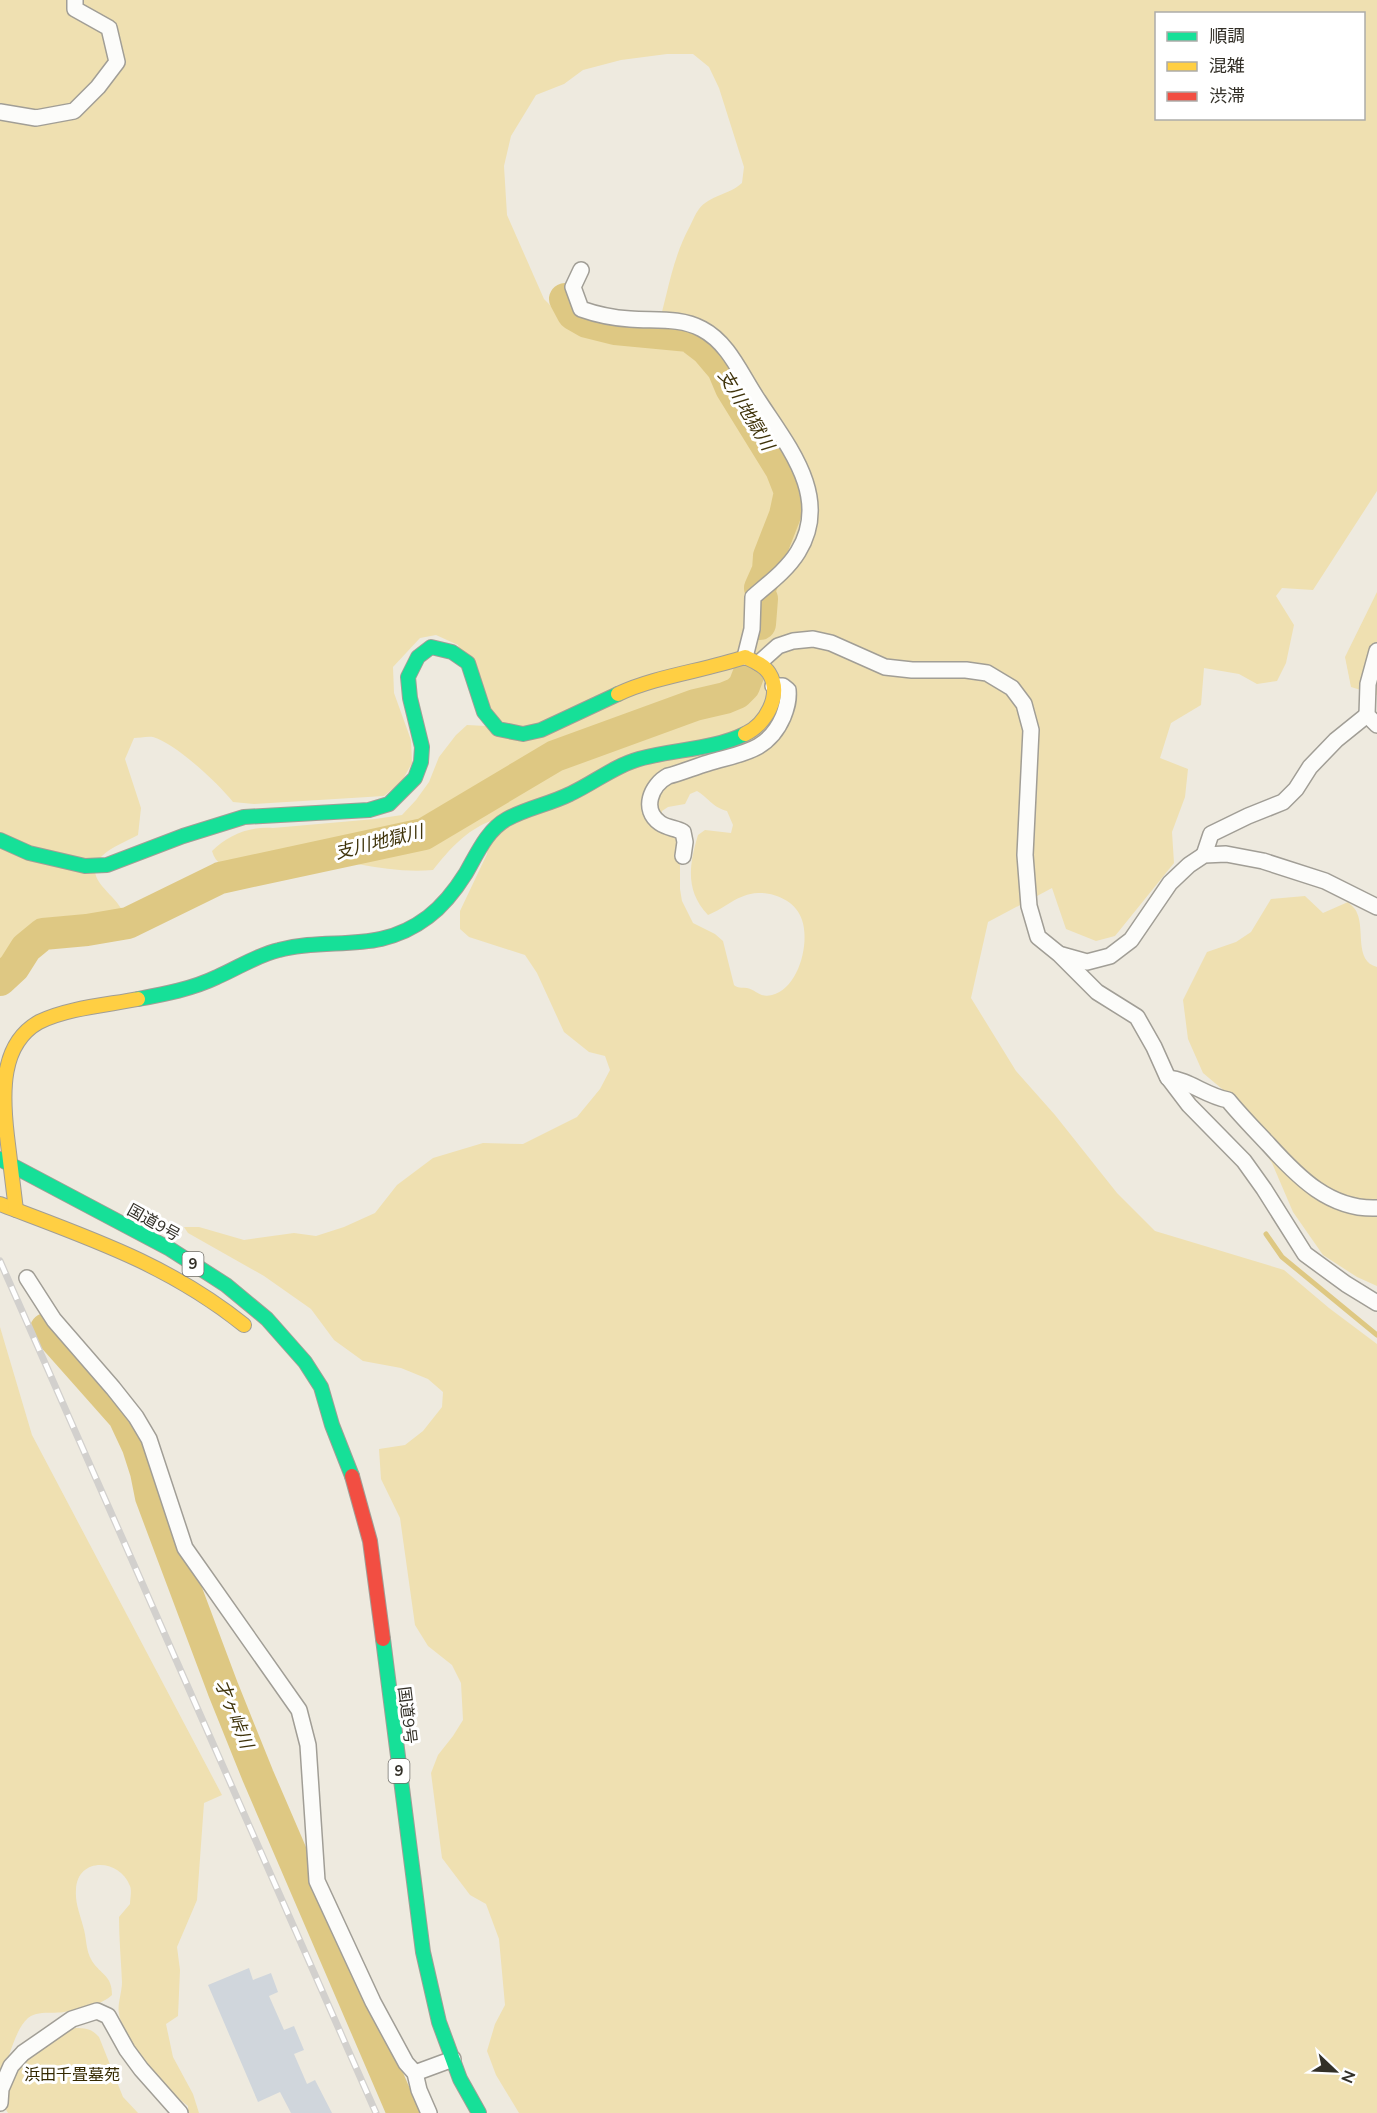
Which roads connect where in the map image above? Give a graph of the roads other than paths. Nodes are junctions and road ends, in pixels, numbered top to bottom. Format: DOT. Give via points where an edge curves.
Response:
graph roads {
  1 [pos="75,0"];
  2 [pos="0,112"];
  3 [pos="581,270"];
  4 [pos="1377,651"];
  5 [pos="752,660"];
  6 [pos="773,686"];
  7 [pos="1372,720"];
  8 [pos="0,840"];
  9 [pos="1204,855"];
  10 [pos="683,856"];
  11 [pos="1377,907"];
  12 [pos="1059,954"];
  13 [pos="1168,1078"];
  14 [pos="6,1161"];
  15 [pos="0,1204"];
  16 [pos="1377,1208"];
  17 [pos="16,1210"];
  18 [pos="27,1278"];
  19 [pos="1377,1303"];
  20 [pos="256,1336"];
  21 [pos="302,1383"];
  22 [pos="332,1425"];
  23 [pos="453,2059"];
  24 [pos="415,2073"];
  25 [pos="0,2103"];
  26 [pos="5,2113"];
  27 [pos="180,2113"];
  28 [pos="429,2113"];
  29 [pos="479,2113"];
  1 -- 2 [label="street" via="75,9 109,28 117,62 74,111 36,118"];
  3 -- 5 [label="street" via="573,287 581,309 603,317 682,321 713,335 732,357 804,475 811,516 805,538 778,576 753,597"];
  4 -- 7 [label="street" via="1368,684"];
  5 -- 6 [label="main road" via="772,678"];
  5 -- 8 [label="main road" via="632,687 542,730 523,734 498,729 484,712 468,663 452,652 430,647 418,657 408,677 422,747 421,762 415,778 389,804 369,810 244,817 107,865 85,866 29,853"];
  5 -- 12 [label="street" via="778,646 813,639 885,667 966,670 987,674 1012,688 1024,704 1031,730 1025,855 1029,906 1038,936"];
  6 -- 10 [label="street" via="783,686 789,698 779,725 768,740 758,748 668,776 654,787 651,811 659,823 683,832"];
  6 -- 14 [label="main road" via="770,709 748,733 718,744 636,760 570,794 505,820 487,836 446,902 409,929 362,944 292,947 267,953 206,982 33,1024 12,1043 5,1058 1,1090"];
  7 -- 9 [label="street" via="1329,747 1283,802 1211,834"];
  9 -- 11 [label="street" via="1226,854 1263,861 1324,881"];
  9 -- 12 [label="street" via="1170,882 1131,940 1110,956 1087,962"];
  12 -- 13 [label="street" via="1098,992 1137,1017"];
  13 -- 16 [label="street" via="1228,1100 1294,1173 1325,1194 1364,1209"];
  13 -- 19 [label="street" via="1244,1161 1305,1254"];
  14 -- 17 [label="main road"];
  14 -- 22 [label="main road, 国道9号 / 9" via="170,1249 226,1285 267,1319 305,1362 321,1387"];
  15 -- 17 [label="main road, 9"];
  17 -- 20 [label="main road, 9" via="157,1267 221,1305"];
  18 -- 24 [label="street" via="54,1320 136,1417 149,1439 185,1548 299,1710 308,1745 317,1881 373,2002"];
  21 -- 22 [label="main road, 国道9号 / 9"];
  22 -- 23 [label="main road, 国道9号 / 9" via="357,1488 370,1541 423,1952 439,2022"];
  23 -- 24 [label="street"];
  23 -- 29 [label="main road, 国道9号 / 9"];
  24 -- 28 [label="street"];
  25 -- 26 [label="street"];
  25 -- 27 [label="street" via="11,2066 22,2054 72,2019 97,2011 108,2016 141,2069"];
}
